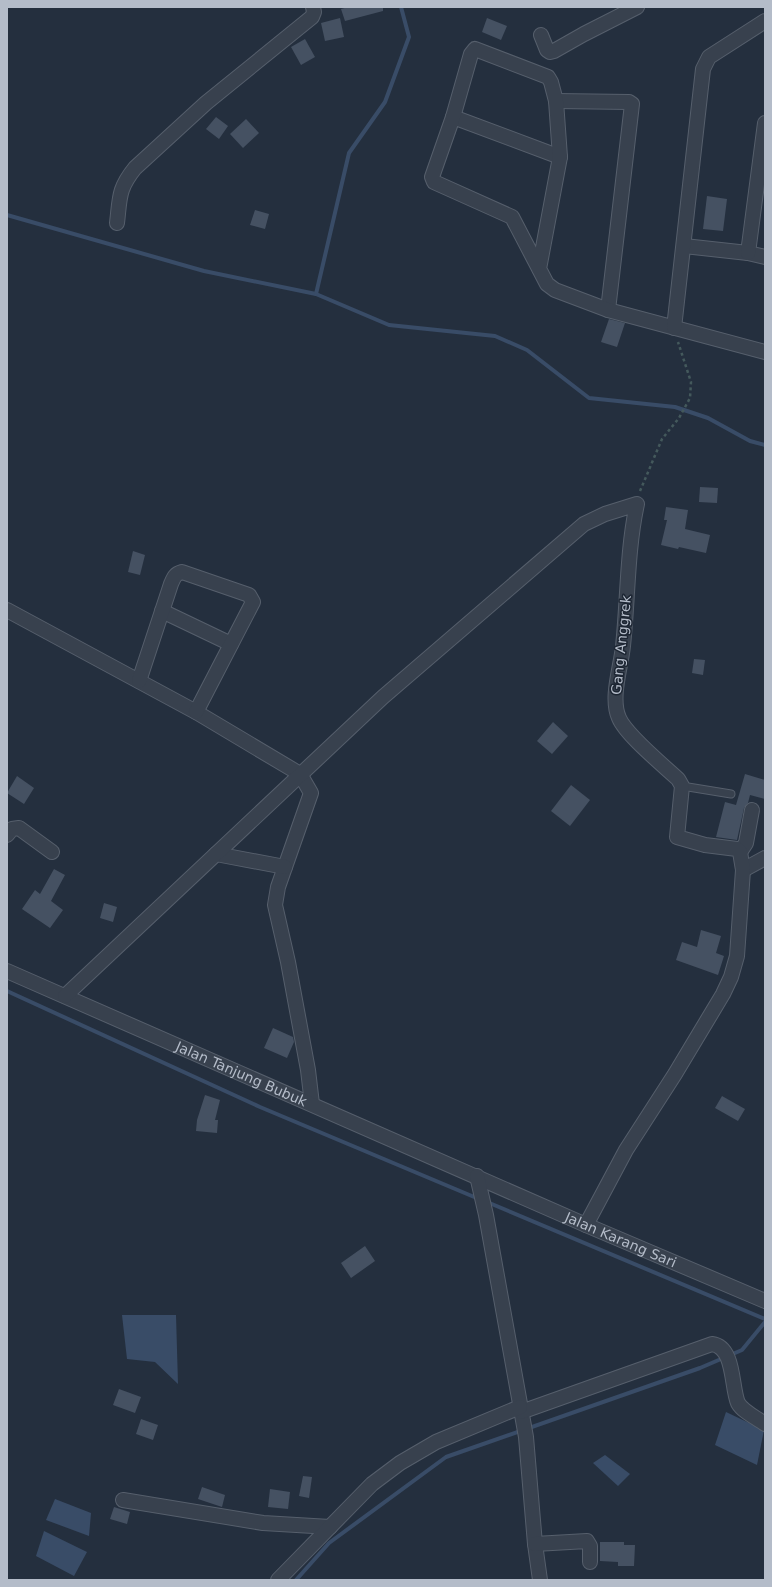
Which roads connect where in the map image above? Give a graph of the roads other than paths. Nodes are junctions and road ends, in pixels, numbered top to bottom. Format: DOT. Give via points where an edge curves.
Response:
graph roads {
  1 [pos="313,7"];
  2 [pos="637,7"];
  3 [pos="765,21"];
  4 [pos="541,35"];
  5 [pos="556,101"];
  6 [pos="453,117"];
  7 [pos="765,123"];
  8 [pos="560,157"];
  9 [pos="117,223"];
  10 [pos="684,246"];
  11 [pos="748,253"];
  12 [pos="765,257"];
  13 [pos="539,269"];
  14 [pos="608,310"];
  15 [pos="674,328"];
  16 [pos="765,352"];
  17 [pos="7,610"];
  18 [pos="162,611"];
  19 [pos="231,644"];
  20 [pos="139,681"];
  21 [pos="196,712"];
  22 [pos="300,774"];
  23 [pos="682,786"];
  24 [pos="731,794"];
  25 [pos="752,810"];
  26 [pos="7,835"];
  27 [pos="52,852"];
  28 [pos="740,852"];
  29 [pos="216,854"];
  30 [pos="765,858"];
  31 [pos="285,867"];
  32 [pos="743,870"];
  33 [pos="7,971"];
  34 [pos="65,996"];
  35 [pos="312,1104"];
  36 [pos="478,1182"];
  37 [pos="586,1225"];
  38 [pos="765,1301"];
  39 [pos="521,1412"];
  40 [pos="765,1424"];
  41 [pos="123,1500"];
  42 [pos="330,1527"];
  43 [pos="535,1544"];
  44 [pos="590,1562"];
  45 [pos="278,1580"];
  46 [pos="540,1580"];
  1 -- 9 [label="street" via="312,17 206,103 135,168 121,190"];
  2 -- 4 [label="street" via="554,51 547,50"];
  3 -- 10 [label="street" via="709,57 703,69"];
  5 -- 6 [label="street" via="548,77 475,49 471,54"];
  5 -- 8 [label="street"];
  5 -- 14 [label="street" via="632,104"];
  6 -- 8 [label="street"];
  6 -- 13 [label="street" via="433,180 512,217"];
  7 -- 11 [label="street"];
  8 -- 13 [label="street"];
  10 -- 11 [label="street"];
  10 -- 15 [label="street"];
  11 -- 12 [label="street"];
  13 -- 14 [label="street" via="547,284 555,290"];
  14 -- 15 [label="street"];
  15 -- 16 [label="street"];
  17 -- 20 [label="street"];
  18 -- 19 [label="street"];
  18 -- 19 [label="street" via="174,576 182,572 249,595 253,602"];
  18 -- 20 [label="street"];
  19 -- 21 [label="street"];
  20 -- 21 [label="street"];
  21 -- 22 [label="street"];
  22 -- 23 [label="street, Gang Anggrek" via="382,696 584,524 637,504 615,702 619,718 628,732 678,779"];
  22 -- 29 [label="street"];
  22 -- 31 [label="street" via="310,793"];
  23 -- 24 [label="lane"];
  23 -- 28 [label="street" via="677,837 705,845 737,849"];
  25 -- 28 [label="street" via="746,843"];
  26 -- 27 [label="street" via="12,829 19,828"];
  28 -- 32 [label="street"];
  29 -- 31 [label="street"];
  29 -- 34 [label="street"];
  30 -- 32 [label="street"];
  31 -- 35 [label="street" via="275,905 288,962"];
  32 -- 37 [label="street" via="737,956 731,977 675,1074 626,1150"];
  33 -- 34 [label="street, Jalan Tanjung Bubuk"];
  34 -- 35 [label="street, Jalan Tanjung Bubuk"];
  35 -- 36 [label="street, Jalan Tanjung Bubuk"];
  36 -- 37 [label="street, Jalan Karang Sari"];
  36 -- 39 [label="street"];
  37 -- 38 [label="street, Jalan Karang Sari"];
  39 -- 40 [label="street" via="712,1344 724,1350 741,1407"];
  39 -- 42 [label="street" via="436,1442 400,1463 372,1484"];
  39 -- 43 [label="street" via="526,1437"];
  41 -- 42 [label="street" via="263,1523"];
  42 -- 45 [label="street"];
  43 -- 44 [label="street" via="587,1541 590,1546"];
  43 -- 46 [label="street"];
}
